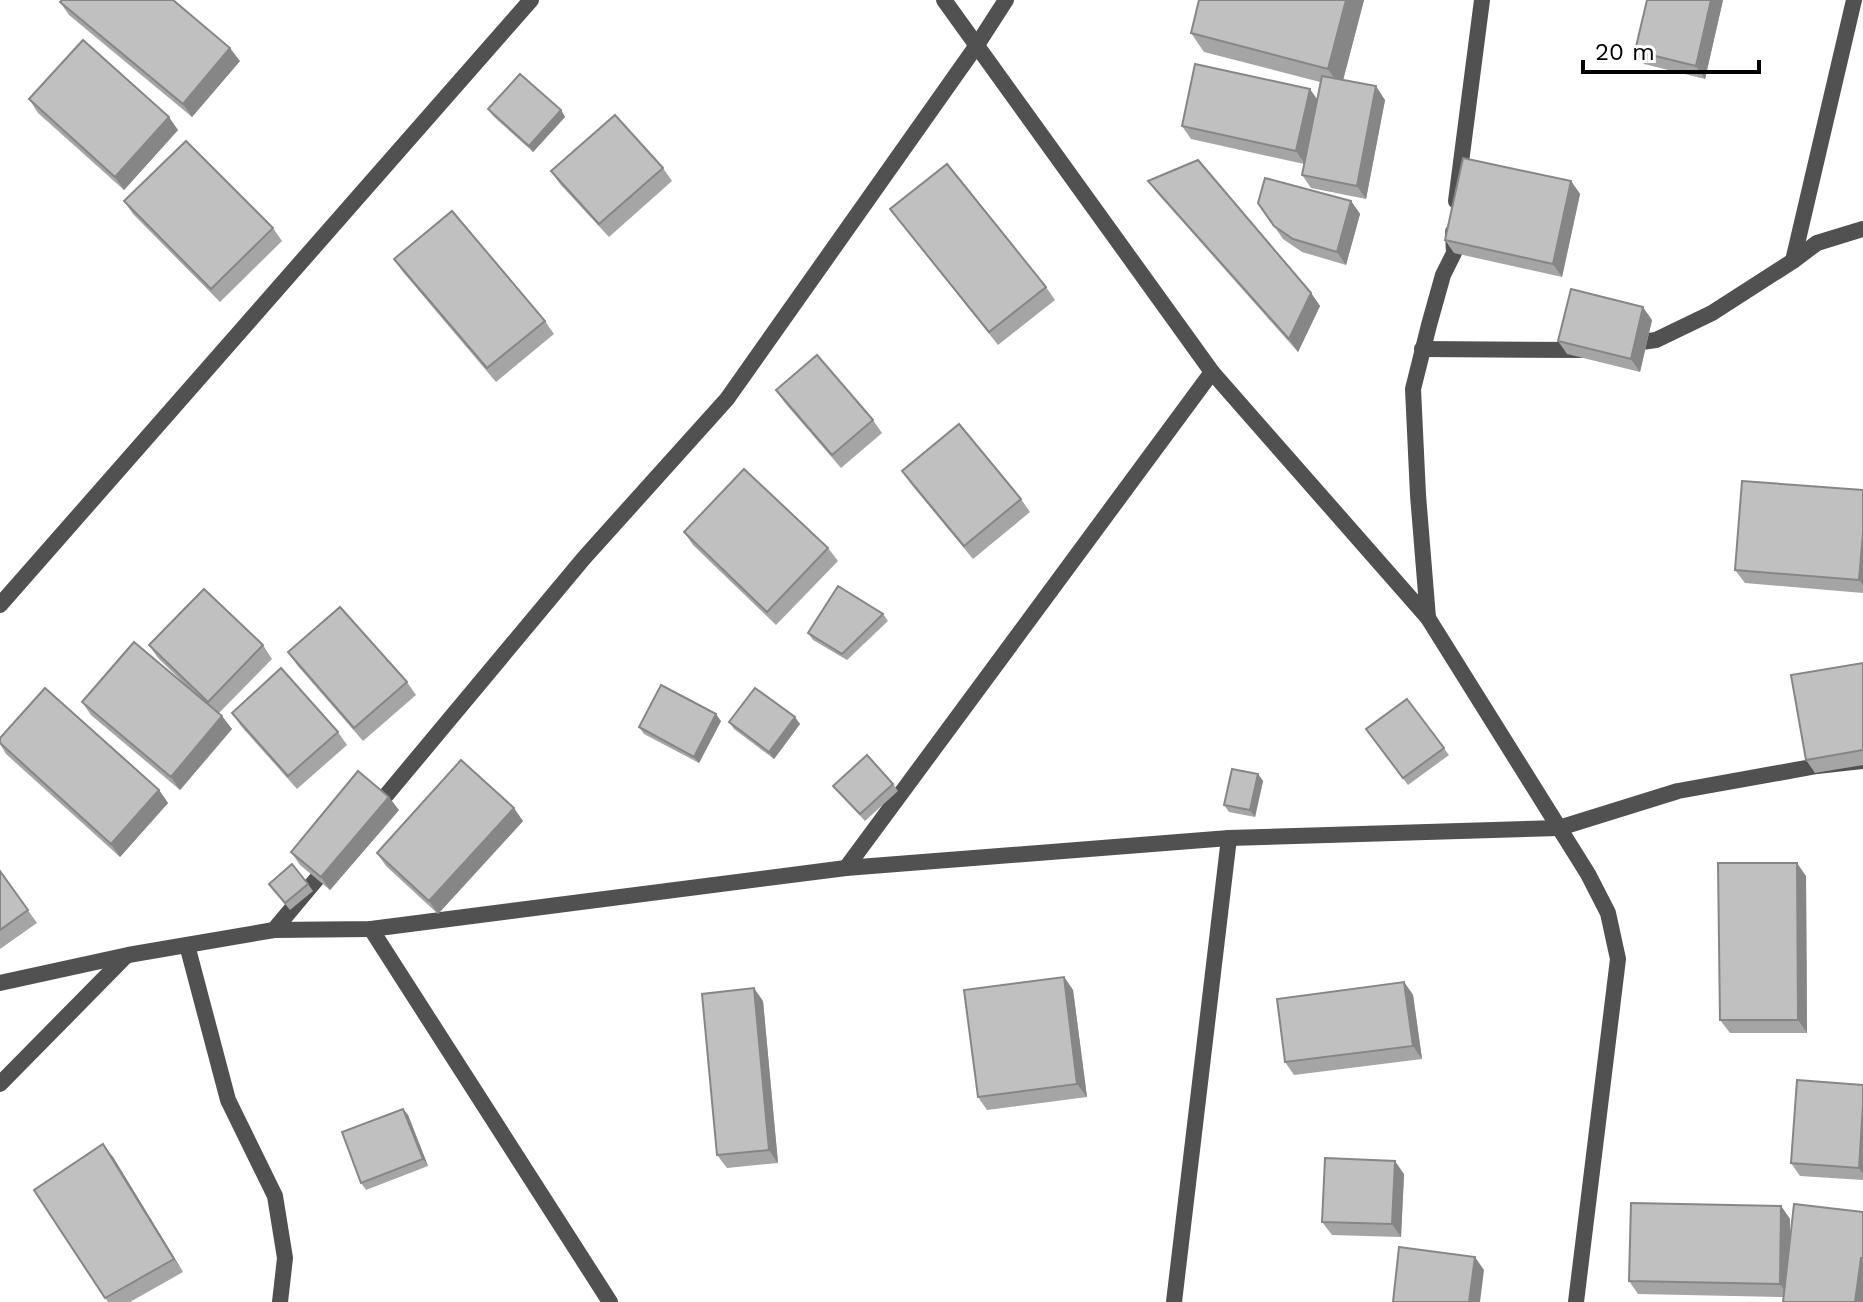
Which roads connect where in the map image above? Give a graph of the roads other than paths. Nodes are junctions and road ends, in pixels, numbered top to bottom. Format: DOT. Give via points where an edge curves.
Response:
graph roads {
  1 [pos="531,0"];
  2 [pos="944,0"];
  3 [pos="1006,0"];
  4 [pos="1482,0"];
  5 [pos="1854,0"];
  6 [pos="977,45"];
  7 [pos="1863,229"];
  8 [pos="1793,261"];
  9 [pos="1422,349"];
  10 [pos="1212,372"];
  11 [pos="0,605"];
  12 [pos="1428,618"];
  13 [pos="1863,761"];
  14 [pos="364,822"];
  15 [pos="1559,828"];
  16 [pos="1229,838"];
  17 [pos="344,846"];
  18 [pos="846,868"];
  19 [pos="371,929"];
  20 [pos="274,930"];
  21 [pos="187,945"];
  22 [pos="128,955"];
  23 [pos="0,983"];
  24 [pos="0,1084"];
  25 [pos="280,1302"];
  26 [pos="610,1302"];
  27 [pos="1174,1302"];
  28 [pos="1576,1302"];
  1 -- 11 [label="street"];
  2 -- 6 [label="street"];
  3 -- 6 [label="street"];
  4 -- 9 [label="street" via="1452,224 1454,253"];
  5 -- 8 [label="street"];
  6 -- 10 [label="street"];
  6 -- 14 [label="street" via="727,399 584,558"];
  7 -- 8 [label="street" via="1817,243"];
  8 -- 9 [label="street" via="1712,313 1656,340 1590,350"];
  9 -- 12 [label="street" via="1413,389"];
  10 -- 12 [label="street"];
  10 -- 18 [label="street"];
  12 -- 15 [label="street"];
  13 -- 15 [label="street" via="1678,791"];
  15 -- 16 [label="street"];
  15 -- 28 [label="street" via="1608,913 1618,959"];
  16 -- 18 [label="street"];
  16 -- 27 [label="street"];
  17 -- 20 [label="street"];
  18 -- 19 [label="street"];
  19 -- 20 [label="street"];
  19 -- 26 [label="street"];
  20 -- 21 [label="street"];
  21 -- 22 [label="street"];
  21 -- 25 [label="street" via="228,1100 275,1196 285,1258"];
  22 -- 23 [label="street"];
  22 -- 24 [label="street"];
}
